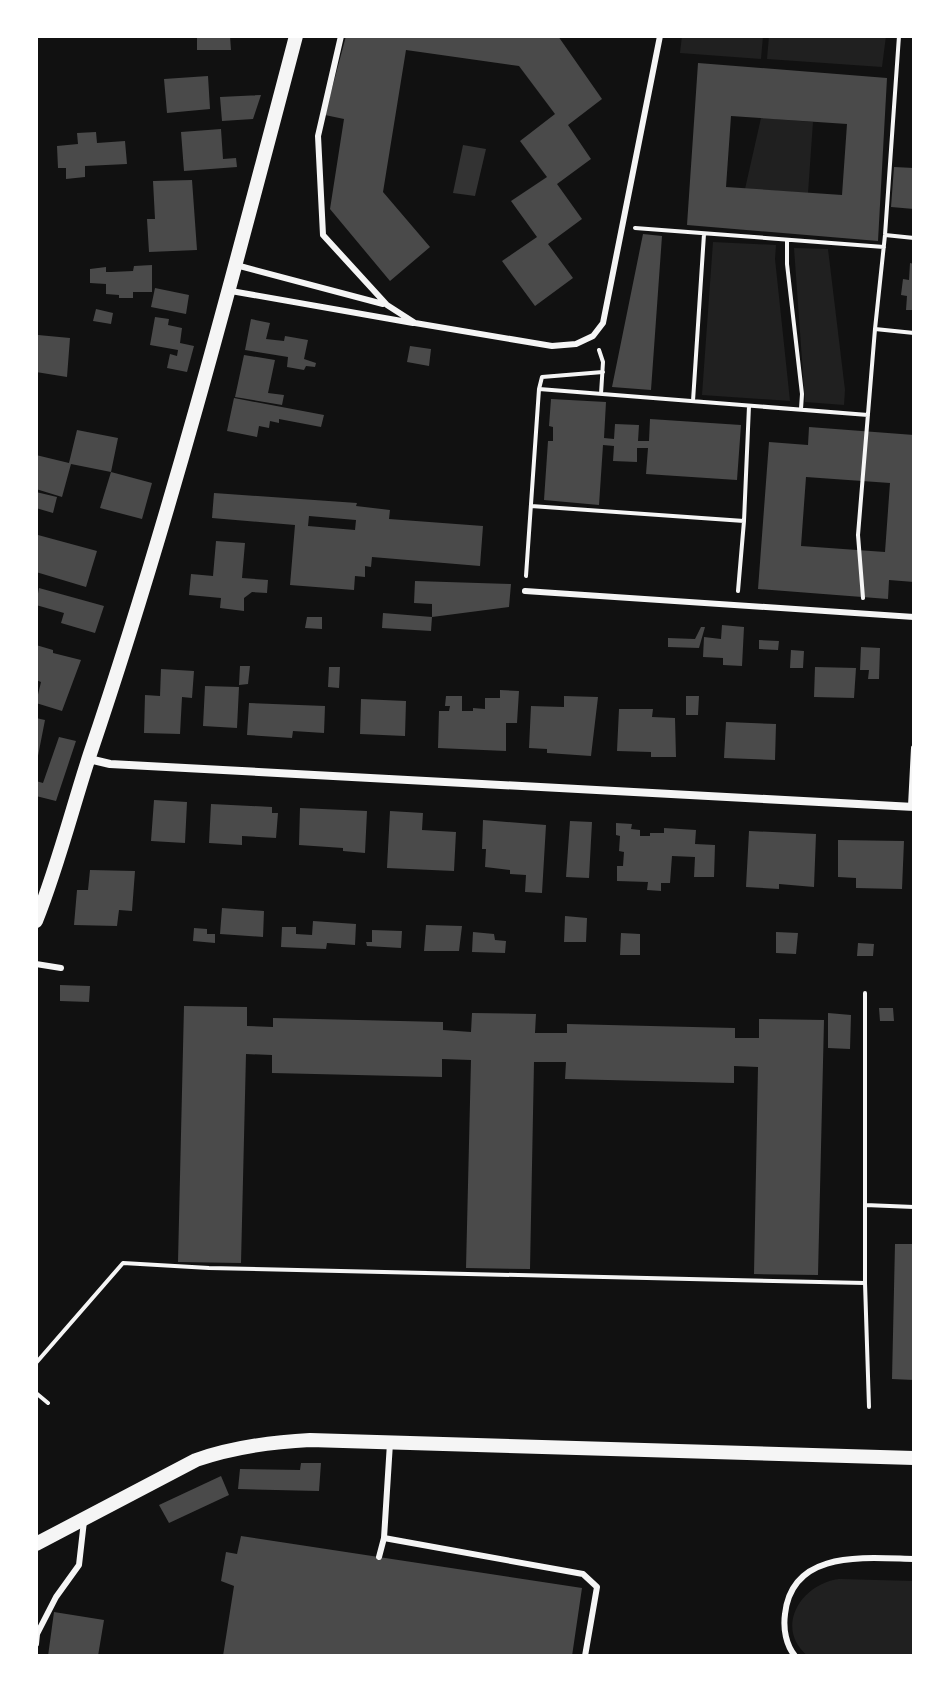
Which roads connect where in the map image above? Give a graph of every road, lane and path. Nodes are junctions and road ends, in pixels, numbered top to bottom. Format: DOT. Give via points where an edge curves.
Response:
graph roads {
  1 [pos="296,36"];
  2 [pos="341,36"];
  3 [pos="660,36"];
  4 [pos="899,36"];
  5 [pos="622,227"];
  6 [pos="704,234"];
  7 [pos="885,235"];
  8 [pos="914,238"];
  9 [pos="787,240"];
  10 [pos="884,247"];
  11 [pos="234,265"];
  12 [pos="227,291"];
  13 [pos="387,305"];
  14 [pos="415,323"];
  15 [pos="875,329"];
  16 [pos="914,333"];
  17 [pos="593,336"];
  18 [pos="603,372"];
  19 [pos="539,389"];
  20 [pos="601,394"];
  21 [pos="693,401"];
  22 [pos="749,406"];
  23 [pos="800,410"];
  24 [pos="868,415"];
  25 [pos="531,506"];
  26 [pos="744,521"];
  27 [pos="525,591"];
  28 [pos="737,606"];
  29 [pos="865,614"];
  30 [pos="914,617"];
  31 [pos="914,748"];
  32 [pos="89,759"];
  33 [pos="912,806"];
  34 [pos="36,921"];
  35 [pos="36,964"];
  36 [pos="61,968"];
  37 [pos="865,993"];
  38 [pos="865,1205"];
  39 [pos="914,1207"];
  40 [pos="865,1283"];
  41 [pos="36,1363"];
  42 [pos="36,1393"];
  43 [pos="48,1403"];
  44 [pos="869,1407"];
  45 [pos="390,1443"];
  46 [pos="914,1458"];
  47 [pos="85,1517"];
  48 [pos="384,1538"];
  49 [pos="36,1544"];
  50 [pos="379,1557"];
  51 [pos="914,1559"];
  52 [pos="36,1644"];
  53 [pos="585,1656"];
  54 [pos="795,1656"];
  1 -- 11 [label="street"];
  2 -- 13 [label="lane" via="318,136 323,235"];
  3 -- 5 [label="lane"];
  4 -- 7 [label="path"];
  5 -- 6 [label="path"];
  5 -- 17 [label="lane" via="603,323"];
  6 -- 9 [label="path"];
  6 -- 21 [label="path"];
  7 -- 8 [label="path"];
  7 -- 10 [label="path"];
  9 -- 10 [label="path"];
  9 -- 23 [label="path"];
  10 -- 15 [label="path"];
  11 -- 12 [label="street"];
  11 -- 13 [label="lane"];
  12 -- 14 [label="lane"];
  12 -- 32 [label="street" via="146,586"];
  13 -- 14 [label="lane"];
  14 -- 17 [label="lane" via="552,346"];
  15 -- 16 [label="path"];
  15 -- 24 [label="path"];
  17 -- 18 [label="path"];
  18 -- 19 [label="path" via="542,377"];
  18 -- 20 [label="path"];
  19 -- 20 [label="path"];
  19 -- 25 [label="path"];
  20 -- 21 [label="path"];
  21 -- 22 [label="path"];
  22 -- 23 [label="path"];
  22 -- 26 [label="path"];
  23 -- 24 [label="path"];
  24 -- 29 [label="path" via="858,535"];
  25 -- 26 [label="path"];
  25 -- 27 [label="path"];
  26 -- 28 [label="path"];
  27 -- 28 [label="lane"];
  28 -- 29 [label="lane"];
  29 -- 30 [label="lane"];
  31 -- 33 [label="lane"];
  32 -- 33 [label="street"];
  32 -- 34 [label="street"];
  35 -- 36 [label="lane"];
  37 -- 38 [label="path"];
  38 -- 39 [label="path"];
  38 -- 40 [label="path"];
  40 -- 41 [label="path" via="123,1263"];
  40 -- 44 [label="path"];
  42 -- 43 [label="path"];
  45 -- 46 [label="street"];
  45 -- 47 [label="street" via="266,1442 223,1451"];
  45 -- 48 [label="lane"];
  47 -- 49 [label="street"];
  47 -- 52 [label="lane" via="79,1565 56,1597"];
  48 -- 50 [label="lane"];
  48 -- 53 [label="lane" via="583,1574 597,1587"];
  51 -- 54 [label="lane" via="849,1557 807,1573 791,1588 786,1602 784,1627"];
}
